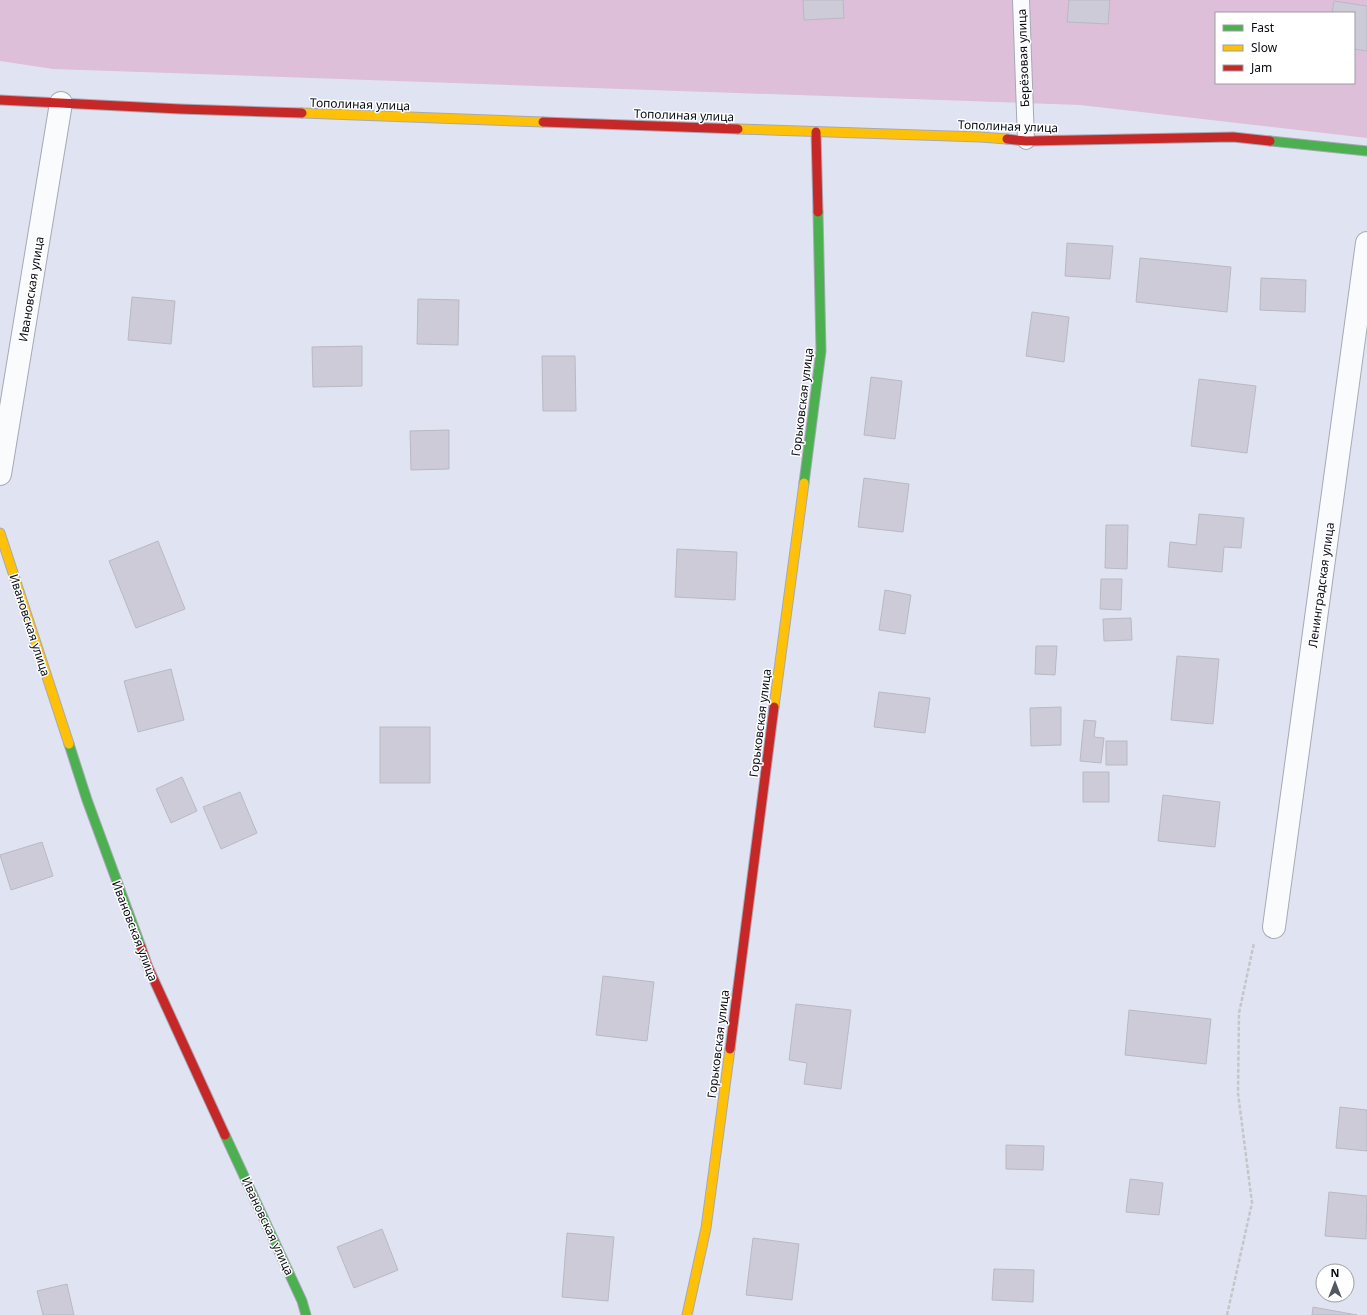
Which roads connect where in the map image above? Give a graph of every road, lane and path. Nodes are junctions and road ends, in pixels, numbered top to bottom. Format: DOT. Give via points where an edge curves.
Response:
graph roads {
  1 [pos="1020,0"];
  2 [pos="0,100"];
  3 [pos="61,104"];
  4 [pos="816,132"];
  5 [pos="1026,141"];
  6 [pos="1367,151"];
  7 [pos="1367,243"];
  8 [pos="0,474"];
  9 [pos="0,533"];
  10 [pos="1274,927"];
  11 [pos="306,1315"];
  12 [pos="687,1315"];
  13 [pos="1227,1315"];
  1 -- 5 [label="lane, Берёзовая улица"];
  2 -- 3 [label="street, Тополиная улица"];
  3 -- 4 [label="street, Тополиная улица"];
  3 -- 8 [label="street, Ивановская улица"];
  4 -- 5 [label="street, Тополиная улица" via="980,137"];
  4 -- 12 [label="street, Горьковская улица" via="821,351 707,1220"];
  5 -- 6 [label="street, Тополиная улица" via="1233,137"];
  7 -- 10 [label="street, Ленинградская улица"];
  9 -- 11 [label="street, Ивановская улица" via="87,800 148,966 302,1301"];
  10 -- 13 [label="path" via="1255,942 1240,1013 1238,1093 1252,1203"];
}
